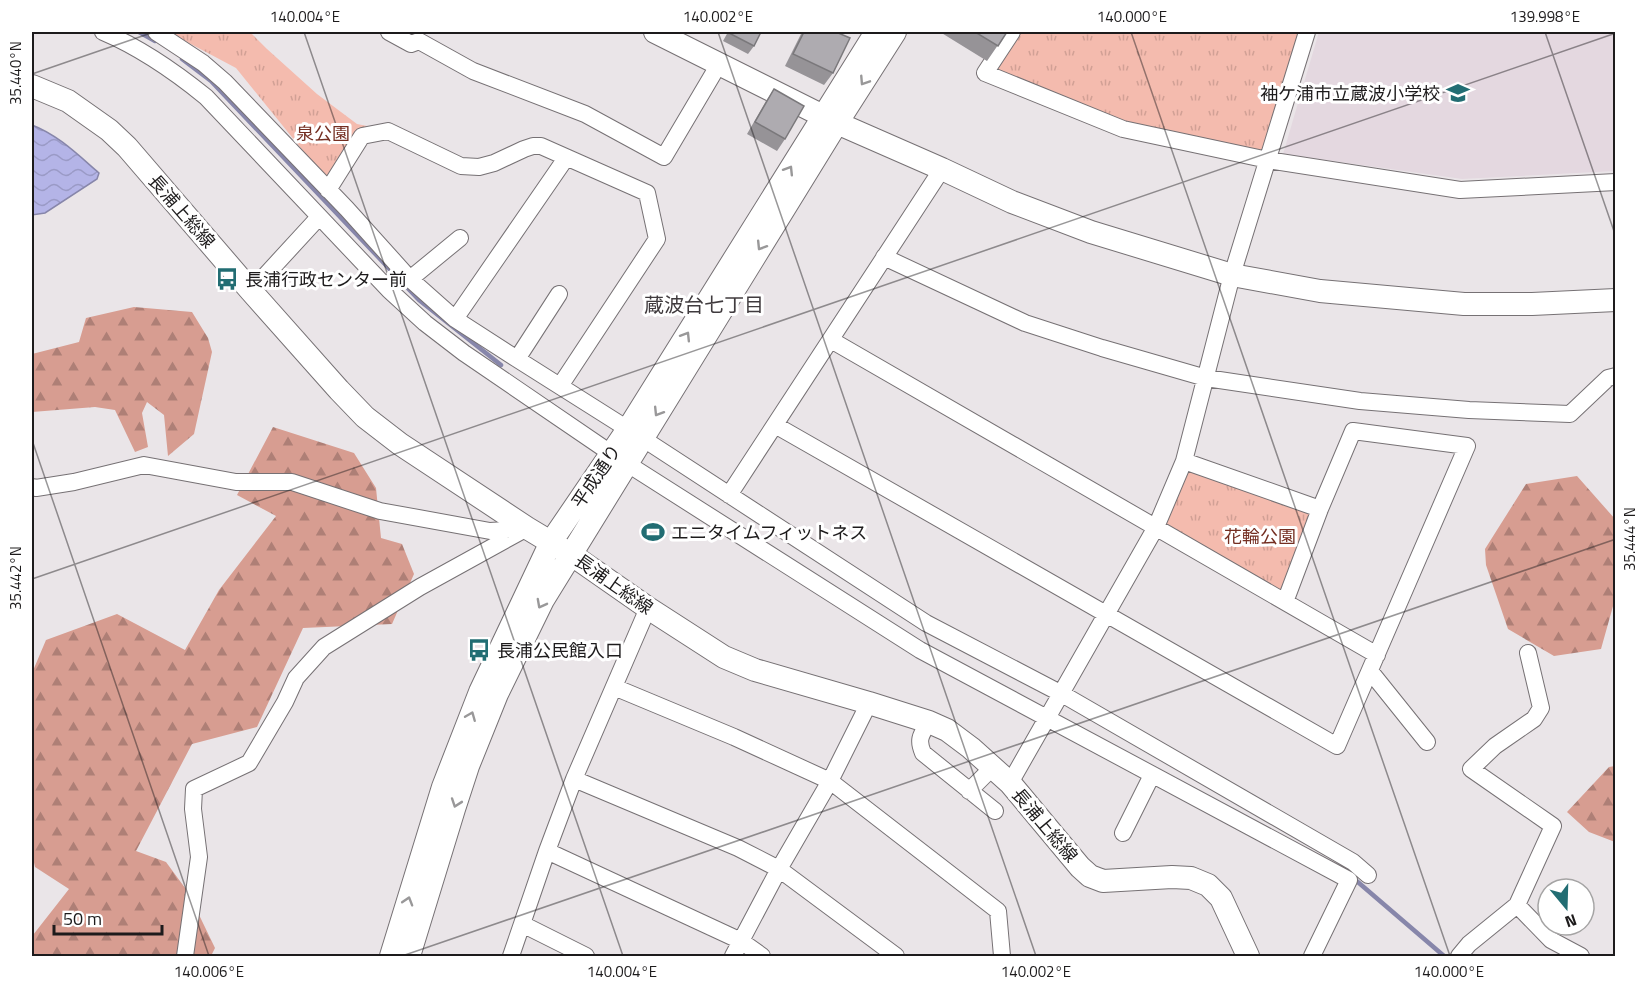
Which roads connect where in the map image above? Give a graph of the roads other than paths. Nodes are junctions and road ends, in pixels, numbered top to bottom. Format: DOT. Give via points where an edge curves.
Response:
graph roads {
  1 [pos="103,32"];
  2 [pos="389,32"];
  3 [pos="655,32"];
  4 [pos="876,32"];
  5 [pos="896,32"];
  6 [pos="1012,32"];
  7 [pos="1307,32"];
  8 [pos="161,33"];
  9 [pos="422,37"];
  10 [pos="719,64"];
  11 [pos="32,86"];
  12 [pos="830,120"];
  13 [pos="566,158"];
  14 [pos="1268,160"];
  15 [pos="942,169"];
  16 [pos="1616,182"];
  17 [pos="328,190"];
  18 [pos="346,209"];
  19 [pos="323,222"];
  20 [pos="460,238"];
  21 [pos="884,256"];
  22 [pos="1232,275"];
  23 [pos="410,279"];
  24 [pos="251,291"];
  25 [pos="559,294"];
  26 [pos="1616,300"];
  27 [pos="455,319"];
  28 [pos="831,339"];
  29 [pos="516,359"];
  30 [pos="1616,376"];
  31 [pos="1206,378"];
  32 [pos="560,386"];
  33 [pos="775,425"];
  34 [pos="635,434"];
  35 [pos="619,458"];
  36 [pos="1184,461"];
  37 [pos="32,487"];
  38 [pos="729,495"];
  39 [pos="1320,509"];
  40 [pos="1156,527"];
  41 [pos="526,528"];
  42 [pos="551,542"];
  43 [pos="572,555"];
  44 [pos="1285,602"];
  45 [pos="648,608"];
  46 [pos="1107,615"];
  47 [pos="1528,653"];
  48 [pos="1377,655"];
  49 [pos="1370,671"];
  50 [pos="614,687"];
  51 [pos="1062,694"];
  52 [pos="869,703"];
  53 [pos="1048,718"];
  54 [pos="929,722"];
  55 [pos="1426,742"];
  56 [pos="993,767"];
  57 [pos="1152,775"];
  58 [pos="574,779"];
  59 [pos="830,781"];
  60 [pos="1010,783"];
  61 [pos="969,791"];
  62 [pos="995,811"];
  63 [pos="1123,833"];
  64 [pos="547,851"];
  65 [pos="779,869"];
  66 [pos="1368,875"];
  67 [pos="1517,904"];
  68 [pos="522,924"];
  69 [pos="741,941"];
  70 [pos="406,952"];
  71 [pos="1312,956"];
  72 [pos="184,957"];
  73 [pos="511,957"];
  74 [pos="586,957"];
  75 [pos="732,957"];
  76 [pos="762,957"];
  77 [pos="896,957"];
  78 [pos="1002,957"];
  79 [pos="1248,957"];
  80 [pos="1459,957"];
  81 [pos="1581,957"];
  1 -- 19 [label="street" via="148,54 206,97"];
  2 -- 9 [label="street" via="411,44"];
  3 -- 10 [label="street"];
  4 -- 12 [label="street, 平成通り"];
  5 -- 12 [label="street, 平成通り, one-way"];
  6 -- 14 [label="street" via="985,73 1124,129"];
  7 -- 14 [label="street"];
  8 -- 17 [label="street" via="225,82"];
  9 -- 10 [label="street" via="472,71 585,114 664,157"];
  10 -- 12 [label="street"];
  11 -- 24 [label="street, 長浦上総線" via="68,101 109,130"];
  12 -- 15 [label="street"];
  12 -- 34 [label="street, 平成通り"];
  13 -- 17 [label="street" via="533,146 494,163 461,166 388,131 362,136"];
  13 -- 27 [label="street"];
  13 -- 32 [label="street" via="647,193 657,239"];
  14 -- 16 [label="street" via="1460,190"];
  14 -- 22 [label="street"];
  15 -- 21 [label="street"];
  15 -- 22 [label="street" via="1012,202 1091,232"];
  17 -- 18 [label="street"];
  18 -- 19 [label="street"];
  18 -- 23 [label="street"];
  19 -- 24 [label="street"];
  19 -- 35 [label="street" via="425,323"];
  20 -- 23 [label="street"];
  21 -- 28 [label="street"];
  21 -- 31 [label="street" via="1025,323"];
  22 -- 26 [label="street" via="1320,291 1464,304"];
  22 -- 31 [label="street"];
  23 -- 27 [label="street"];
  24 -- 41 [label="street, 長浦上総線" via="365,417"];
  25 -- 29 [label="street"];
  27 -- 29 [label="street"];
  28 -- 33 [label="street"];
  28 -- 40 [label="street"];
  29 -- 32 [label="street"];
  30 -- 31 [label="street" via="1608,378 1570,414 1360,400"];
  31 -- 36 [label="street"];
  32 -- 34 [label="street"];
  33 -- 38 [label="street"];
  33 -- 46 [label="street"];
  34 -- 35 [label="street, 平成通り"];
  34 -- 38 [label="street"];
  35 -- 42 [label="street, 平成通り"];
  35 -- 43 [label="street, 平成通り"];
  35 -- 53 [label="street" via="920,650"];
  36 -- 39 [label="street"];
  36 -- 40 [label="street"];
  37 -- 41 [label="street" via="74,482 144,465 236,482 291,482 380,511 490,531"];
  38 -- 51 [label="street" via="926,623"];
  39 -- 44 [label="street"];
  39 -- 48 [label="street" via="1353,431 1467,446"];
  40 -- 44 [label="street"];
  40 -- 46 [label="street"];
  41 -- 42 [label="street, 長浦上総線"];
  41 -- 72 [label="street" via="324,647 296,678 249,763 194,789 199,857"];
  42 -- 43 [label="street, 長浦上総線"];
  70 -- 42 [label="street, 平成通り, one-way" via="450,767"];
  43 -- 45 [label="street, 長浦上総線"];
  43 -- 70 [label="street, 平成通り, one-way" via="543,600 497,694 468,766"];
  44 -- 48 [label="street"];
  45 -- 50 [label="street"];
  45 -- 52 [label="street, 長浦上総線" via="724,657 755,670"];
  46 -- 49 [label="street" via="1337,746"];
  46 -- 51 [label="street"];
  47 -- 67 [label="street" via="1541,708 1534,719 1495,746 1472,769 1553,826"];
  48 -- 49 [label="street"];
  49 -- 55 [label="street"];
  50 -- 58 [label="street"];
  50 -- 59 [label="street"];
  51 -- 53 [label="street"];
  51 -- 66 [label="street" via="1343,856"];
  52 -- 54 [label="street, 長浦上総線"];
  52 -- 59 [label="street"];
  53 -- 57 [label="street"];
  53 -- 60 [label="street"];
  54 -- 56 [label="street, 長浦上総線" via="947,730"];
  54 -- 61 [label="street" via="920,738 923,753"];
  56 -- 60 [label="street, 長浦上総線"];
  56 -- 61 [label="street"];
  57 -- 63 [label="street"];
  57 -- 71 [label="street" via="1349,880"];
  58 -- 64 [label="street"];
  58 -- 65 [label="street"];
  59 -- 65 [label="street"];
  59 -- 78 [label="street" via="998,911"];
  60 -- 79 [label="street, 長浦上総線" via="1090,876 1103,881 1191,878 1208,885 1221,898"];
  61 -- 62 [label="street"];
  64 -- 68 [label="street"];
  64 -- 69 [label="street"];
  65 -- 69 [label="street"];
  65 -- 77 [label="street"];
  67 -- 80 [label="street"];
  67 -- 81 [label="street" via="1551,940"];
  68 -- 73 [label="street"];
  68 -- 74 [label="street"];
  69 -- 75 [label="street"];
  69 -- 76 [label="street"];
}
